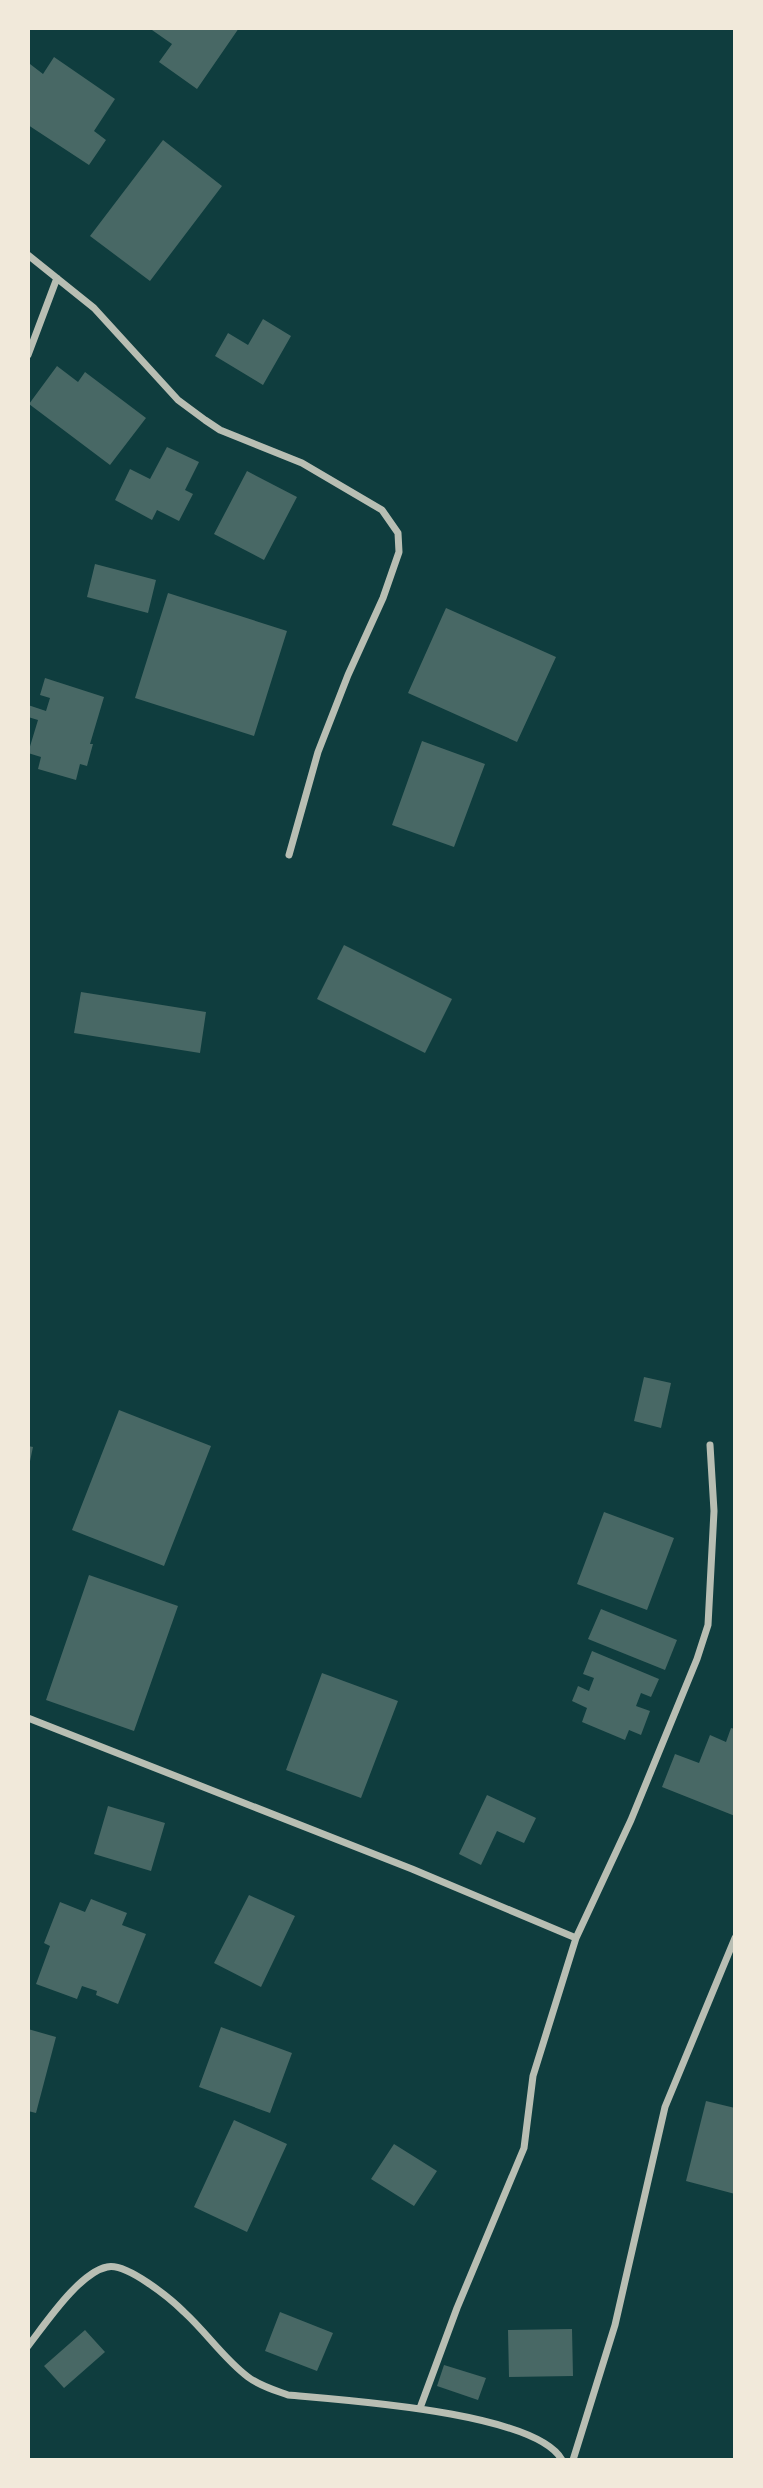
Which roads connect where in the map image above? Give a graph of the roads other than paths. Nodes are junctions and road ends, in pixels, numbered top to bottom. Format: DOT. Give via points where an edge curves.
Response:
graph roads {
  1 [pos="28,255"];
  2 [pos="57,278"];
  3 [pos="28,355"];
  4 [pos="289,855"];
  5 [pos="710,1445"];
  6 [pos="28,1718"];
  7 [pos="576,1938"];
  8 [pos="735,1938"];
  9 [pos="28,2346"];
  10 [pos="420,2408"];
  11 [pos="562,2460"];
  12 [pos="573,2460"];
  1 -- 2 [label="street"];
  2 -- 3 [label="street"];
  2 -- 4 [label="street" via="94,308 178,400 220,430 302,463 382,510 398,533 399,552 322,741"];
  5 -- 7 [label="street" via="714,1511 708,1625 631,1820"];
  6 -- 7 [label="street" via="412,1868"];
  7 -- 10 [label="street" via="533,2076 524,2148"];
  8 -- 12 [label="street" via="665,2107 615,2325"];
  9 -- 10 [label="street" via="83,2280 107,2266 133,2273 184,2311 230,2361 262,2386 288,2395"];
  10 -- 11 [label="street" via="517,2430 550,2446"];
}
